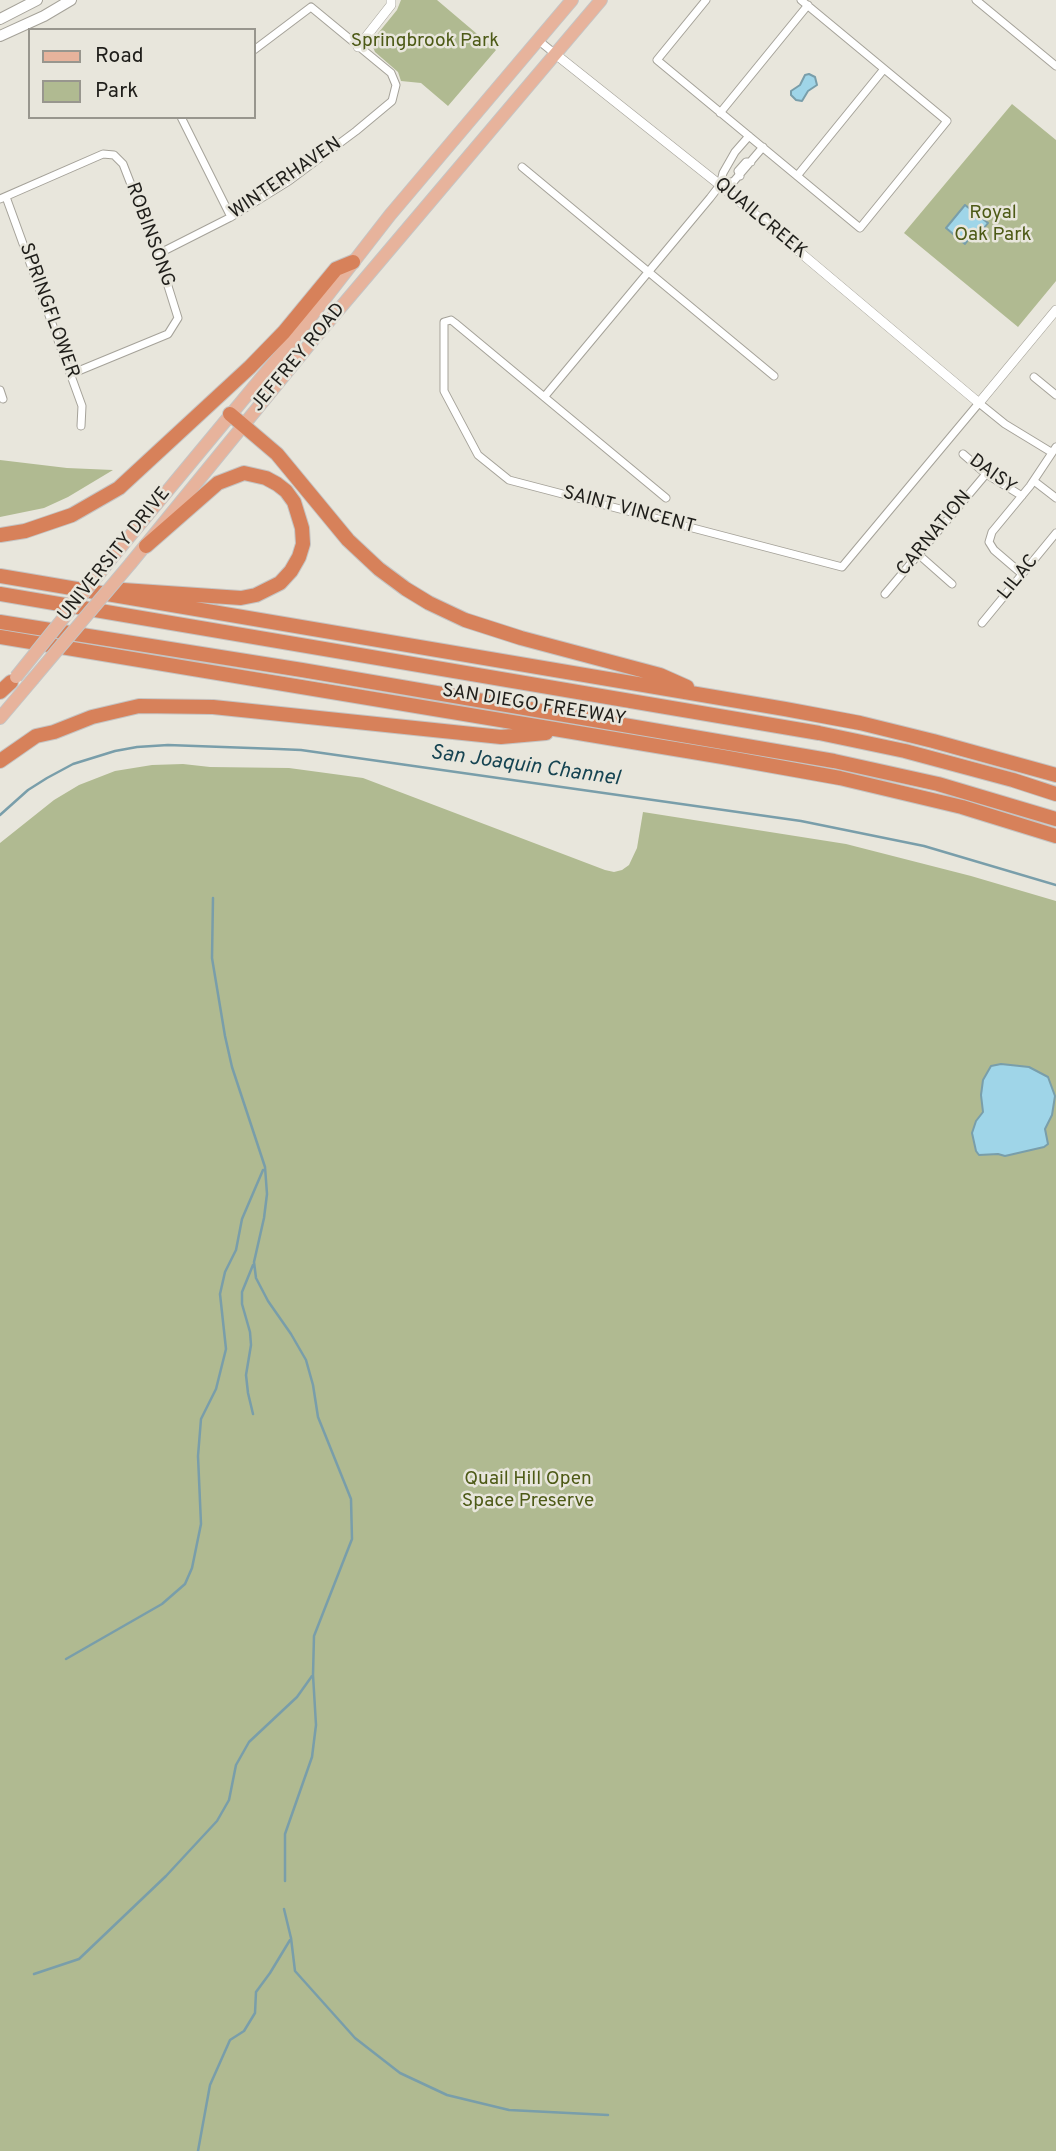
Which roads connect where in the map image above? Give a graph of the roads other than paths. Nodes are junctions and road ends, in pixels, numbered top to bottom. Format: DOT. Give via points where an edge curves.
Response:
graph roads {
  1 [pos="37,0"];
  2 [pos="71,0"];
  3 [pos="391,0"];
  4 [pos="572,0"];
  5 [pos="601,0"];
  6 [pos="706,0"];
  7 [pos="976,0"];
  8 [pos="805,3"];
  9 [pos="0,19"];
  10 [pos="0,36"];
  11 [pos="538,40"];
  12 [pos="358,47"];
  13 [pos="256,48"];
  14 [pos="554,53"];
  15 [pos="1056,66"];
  16 [pos="884,69"];
  17 [pos="720,113"];
  18 [pos="181,119"];
  19 [pos="749,136"];
  20 [pos="763,147"];
  21 [pos="522,167"];
  22 [pos="797,176"];
  23 [pos="720,185"];
  24 [pos="3,198"];
  25 [pos="231,217"];
  26 [pos="158,254"];
  27 [pos="353,262"];
  28 [pos="649,272"];
  29 [pos="1056,310"];
  30 [pos="71,374"];
  31 [pos="774,376"];
  32 [pos="1034,377"];
  33 [pos="0,390"];
  34 [pos="1056,395"];
  35 [pos="545,397"];
  36 [pos="3,399"];
  37 [pos="979,403"];
  38 [pos="230,414"];
  39 [pos="243,425"];
  40 [pos="81,426"];
  41 [pos="1053,449"];
  42 [pos="963,454"];
  43 [pos="986,474"];
  44 [pos="1034,481"];
  45 [pos="1022,496"];
  46 [pos="666,498"];
  47 [pos="1056,498"];
  48 [pos="1056,533"];
  49 [pos="0,535"];
  50 [pos="146,546"];
  51 [pos="918,554"];
  52 [pos="1022,574"];
  53 [pos="0,576"];
  54 [pos="953,584"];
  55 [pos="55,586"];
  56 [pos="0,594"];
  57 [pos="885,594"];
  58 [pos="0,622"];
  59 [pos="982,623"];
  60 [pos="0,636"];
  61 [pos="32,642"];
  62 [pos="0,643"];
  63 [pos="7,686"];
  64 [pos="704,695"];
  65 [pos="0,718"];
  66 [pos="568,732"];
  67 [pos="0,761"];
  68 [pos="1056,775"];
  69 [pos="1056,794"];
  70 [pos="1056,819"];
  71 [pos="1056,836"];
  1 -- 9 [label="main road"];
  2 -- 10 [label="main road"];
  3 -- 12 [label="street"];
  4 -- 11 [label="main road, JEFFREY ROAD"];
  5 -- 14 [label="main road, JEFFREY ROAD"];
  6 -- 17 [label="street" via="657,60"];
  7 -- 15 [label="street"];
  8 -- 16 [label="street"];
  8 -- 17 [label="street"];
  11 -- 14 [label="street, QUAILCREEK"];
  11 -- 27 [label="main road, JEFFREY ROAD"];
  12 -- 13 [label="street" via="311,7"];
  12 -- 25 [label="street, WINTERHAVEN" via="390,73 396,85 392,101 289,181"];
  14 -- 23 [label="street, QUAILCREEK"];
  14 -- 39 [label="main road, JEFFREY ROAD"];
  16 -- 22 [label="street"];
  16 -- 22 [label="street" via="947,121 860,228"];
  17 -- 19 [label="street"];
  18 -- 25 [label="street"];
  19 -- 20 [label="street"];
  19 -- 23 [label="street" via="734,152"];
  20 -- 22 [label="street"];
  20 -- 23 [label="street" via="740,176"];
  21 -- 28 [label="street"];
  23 -- 28 [label="street"];
  23 -- 37 [label="street, QUAILCREEK"];
  24 -- 26 [label="street, ROBINSONG" via="103,154 114,155 123,164"];
  24 -- 30 [label="street, SPRINGFLOWER"];
  25 -- 26 [label="street, WINTERHAVEN"];
  26 -- 30 [label="street, ROBINSONG" via="178,318 168,334"];
  27 -- 38 [label="main road, JEFFREY ROAD"];
  27 -- 49 [label="highway" via="336,270 250,367 120,488 72,515"];
  28 -- 31 [label="street"];
  28 -- 35 [label="street"];
  29 -- 37 [label="street"];
  30 -- 40 [label="street, SPRINGFLOWER" via="82,405"];
  32 -- 34 [label="street"];
  33 -- 36 [label="street"];
  35 -- 37 [label="street, SAINT VINCENT" via="452,320 444,322 444,391 478,455 509,480 842,567"];
  35 -- 46 [label="street, SAINT VINCENT"];
  37 -- 41 [label="street" via="1005,424"];
  38 -- 39 [label="highway"];
  38 -- 63 [label="main road, UNIVERSITY DRIVE, bridge"];
  39 -- 50 [label="main road, JEFFREY ROAD"];
  39 -- 64 [label="highway" via="277,454 348,540 405,589 465,620 660,675"];
  41 -- 44 [label="street"];
  42 -- 43 [label="street, DAISY"];
  43 -- 45 [label="street, DAISY"];
  43 -- 51 [label="street, CARNATION"];
  44 -- 45 [label="street"];
  44 -- 47 [label="street"];
  45 -- 52 [label="street" via="989,542"];
  48 -- 52 [label="street, LILAC"];
  50 -- 55 [label="highway" via="218,484 244,473 266,478 286,491 302,528 303,544 292,572 256,595 241,598"];
  50 -- 65 [label="main road, JEFFREY ROAD, bridge"];
  51 -- 54 [label="street"];
  51 -- 57 [label="street, CARNATION"];
  52 -- 59 [label="street, LILAC"];
  53 -- 55 [label="highway, SAN DIEGO FREEWAY"];
  55 -- 64 [label="highway, SAN DIEGO FREEWAY"];
  56 -- 69 [label="highway" via="819,733 905,751"];
  58 -- 70 [label="highway, SAN DIEGO FREEWAY" via="823,759"];
  60 -- 61 [label="highway, SAN DIEGO FREEWAY"];
  61 -- 62 [label="highway"];
  61 -- 66 [label="highway, SAN DIEGO FREEWAY"];
  64 -- 68 [label="highway, SAN DIEGO FREEWAY" via="860,723"];
  66 -- 67 [label="highway" via="501,737 213,707 139,706 36,736"];
  66 -- 71 [label="highway, SAN DIEGO FREEWAY" via="878,786"];
}
